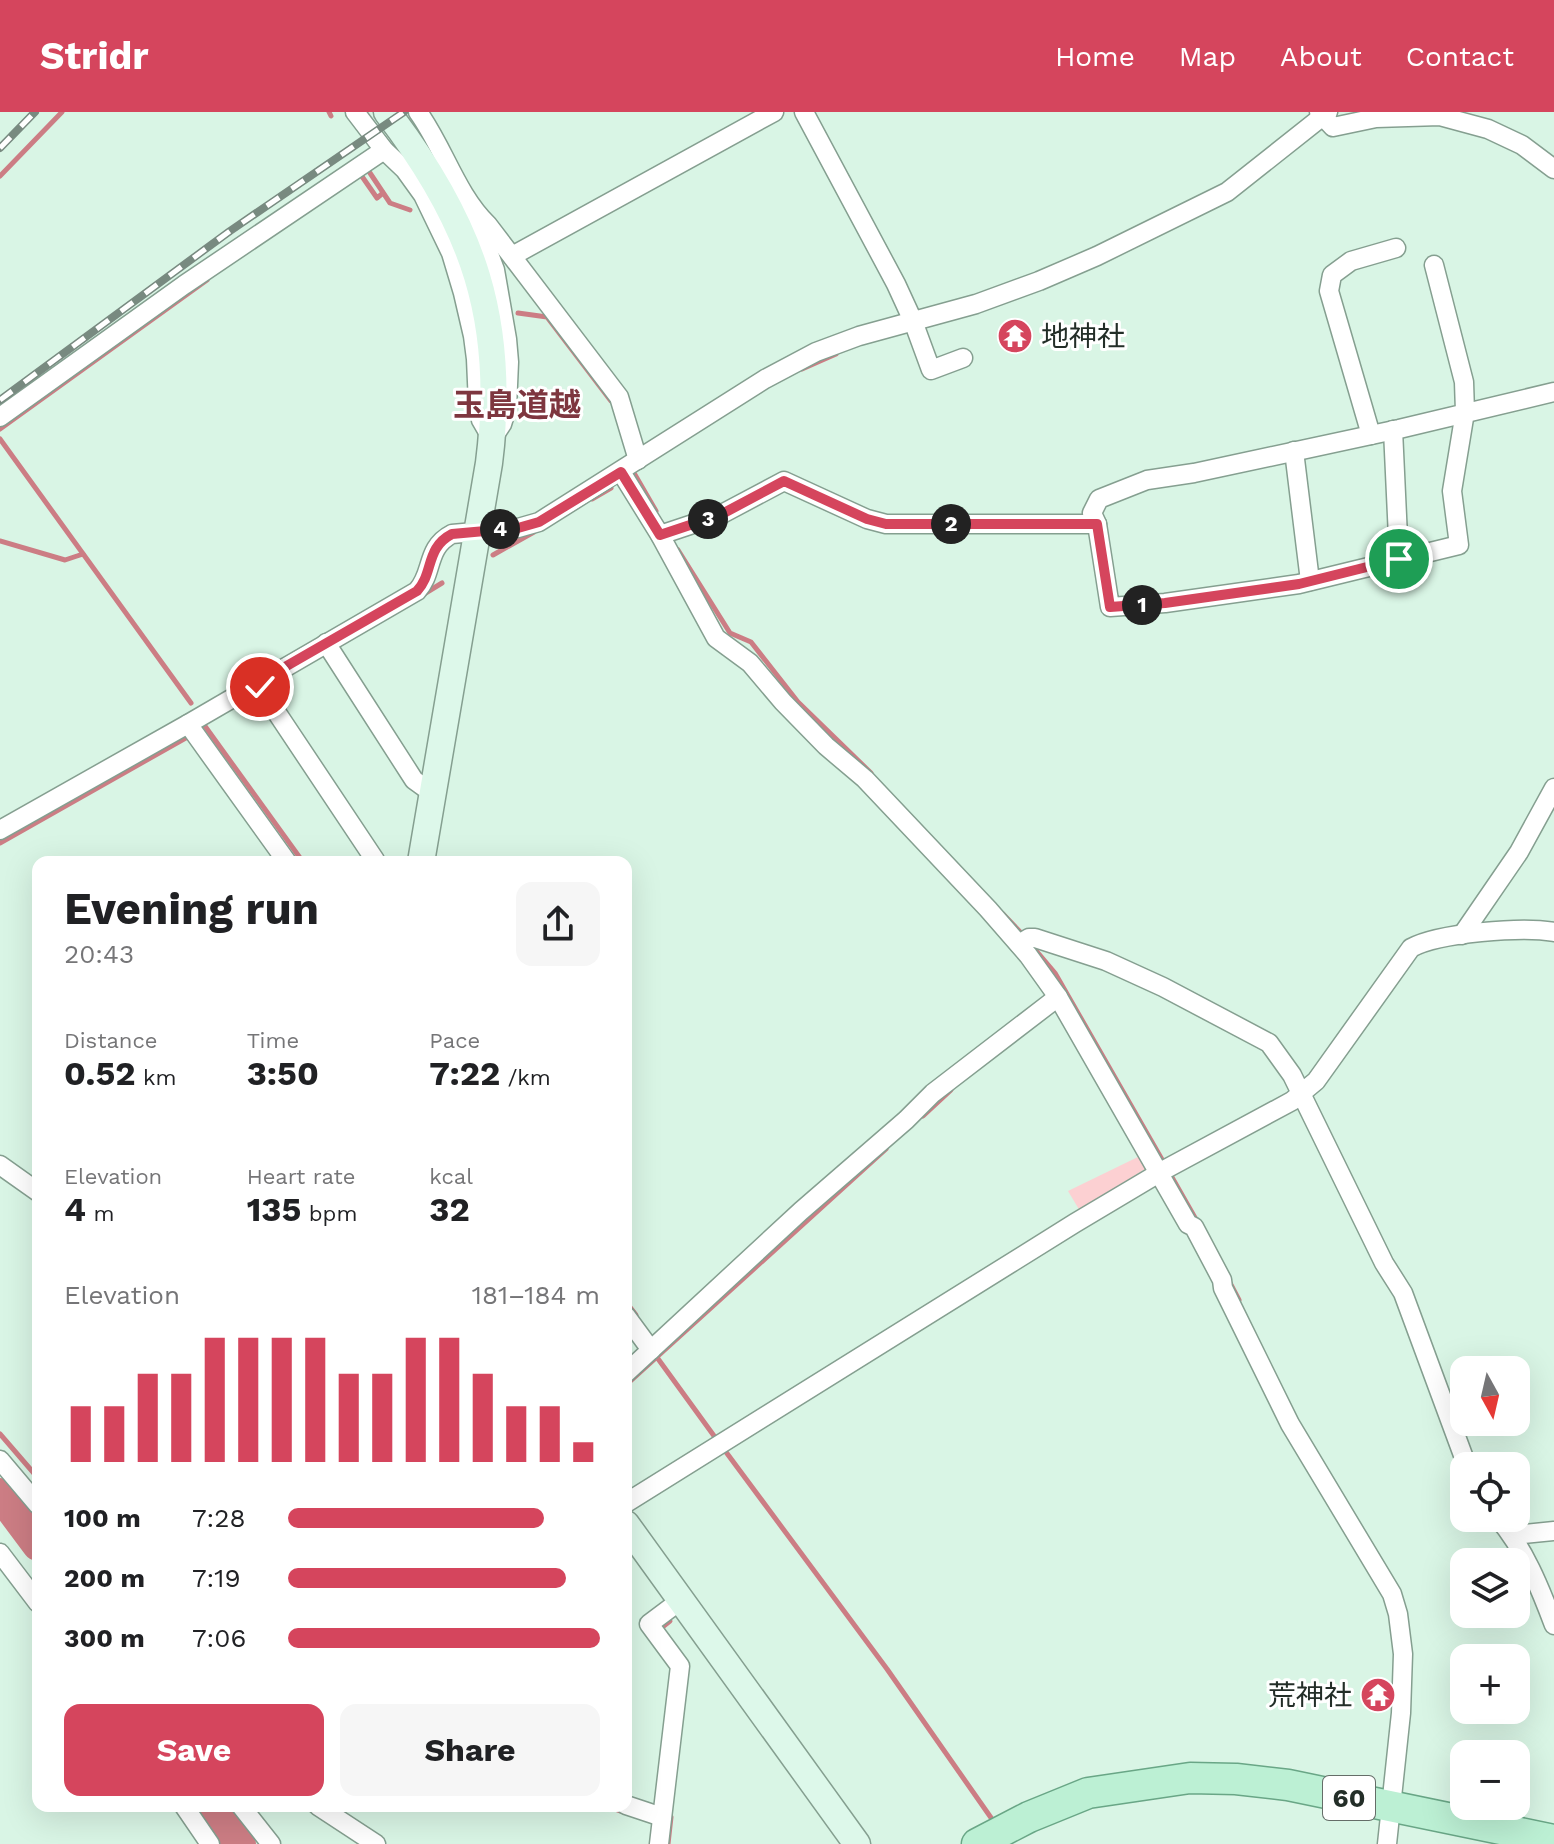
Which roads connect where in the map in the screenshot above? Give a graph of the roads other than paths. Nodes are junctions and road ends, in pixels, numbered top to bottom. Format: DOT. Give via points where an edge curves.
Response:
graph roads {
  1 [pos="355,112"];
  2 [pos="387,112"];
  3 [pos="774,112"];
  4 [pos="804,112"];
  5 [pos="1323,113"];
  6 [pos="426,115"];
  7 [pos="384,150"];
  8 [pos="1554,169"];
  9 [pos="473,211"];
  10 [pos="1396,248"];
  11 [pos="512,256"];
  12 [pos="1434,265"];
  13 [pos="913,321"];
  14 [pos="963,358"];
  15 [pos="1554,392"];
  16 [pos="1465,412"];
  17 [pos="0,417"];
  18 [pos="1393,430"];
  19 [pos="1371,435"];
  20 [pos="492,439"];
  21 [pos="1294,451"];
  22 [pos="638,460"];
  23 [pos="621,472"];
  24 [pos="1097,524"];
  25 [pos="478,531"];
  26 [pos="660,535"];
  27 [pos="1399,559"];
  28 [pos="1310,581"];
  29 [pos="329,648"];
  30 [pos="260,687"];
  31 [pos="192,731"];
  32 [pos="1554,788"];
  33 [pos="432,793"];
  34 [pos="0,830"];
  35 [pos="283,856"];
  36 [pos="372,856"];
  37 [pos="422,856"];
  38 [pos="1554,932"];
  39 [pos="1462,935"];
  40 [pos="1024,941"];
  41 [pos="1058,997"];
  42 [pos="1301,1093"];
  43 [pos="0,1165"];
  44 [pos="1164,1170"];
  45 [pos="32,1188"];
  46 [pos="632,1324"];
  47 [pos="651,1350"];
  48 [pos="632,1367"];
  49 [pos="1462,1452"];
  50 [pos="0,1460"];
  51 [pos="32,1498"];
  52 [pos="632,1499"];
  53 [pos="1554,1531"];
  54 [pos="632,1532"];
  55 [pos="1510,1532"];
  56 [pos="1513,1535"];
  57 [pos="0,1553"];
  58 [pos="32,1595"];
  59 [pos="681,1600"];
  60 [pos="1554,1625"];
  61 [pos="1142,1785"];
  62 [pos="1391,1807"];
  63 [pos="632,1809"];
  64 [pos="188,1812"];
  65 [pos="246,1812"];
  66 [pos="327,1812"];
  67 [pos="661,1827"];
  68 [pos="1554,1840"];
  69 [pos="210,1844"];
  70 [pos="271,1844"];
  71 [pos="376,1844"];
  72 [pos="857,1844"];
  73 [pos="977,1844"];
  74 [pos="1015,1844"];
  75 [pos="1387,1844"];
  1 -- 7 [label="street"];
  2 -- 20 [label="street" via="433,176 473,262 490,325"];
  3 -- 11 [label="street"];
  4 -- 13 [label="street"];
  5 -- 8 [label="street" via="1333,127 1376,118 1440,116 1488,129"];
  5 -- 13 [label="street" via="1227,192 1039,281"];
  6 -- 9 [label="street"];
  7 -- 17 [label="street"];
  7 -- 20 [label="street" via="423,195 451,253 473,336 481,420"];
  9 -- 11 [label="street"];
  9 -- 20 [label="street" via="495,270 509,362 507,408"];
  10 -- 19 [label="street" via="1350,261 1332,275 1329,291"];
  11 -- 22 [label="street" via="619,397"];
  12 -- 16 [label="street" via="1464,382"];
  13 -- 14 [label="street" via="931,370"];
  13 -- 22 [label="street" via="816,352"];
  15 -- 16 [label="street"];
  16 -- 18 [label="street"];
  16 -- 27 [label="street" via="1452,491 1459,545"];
  18 -- 19 [label="street"];
  18 -- 27 [label="street"];
  19 -- 21 [label="street"];
  20 -- 25 [label="street"];
  21 -- 24 [label="street" via="1147,480 1099,499 1092,513"];
  21 -- 28 [label="street"];
  22 -- 23 [label="street"];
  23 -- 25 [label="street" via="539,522"];
  23 -- 26 [label="street"];
  24 -- 26 [label="street" via="886,524 784,481 720,515"];
  24 -- 28 [label="street" via="1110,607"];
  25 -- 29 [label="street" via="444,538 420,588"];
  25 -- 33 [label="street"];
  26 -- 40 [label="street" via="716,638 750,663 826,746"];
  27 -- 28 [label="street"];
  29 -- 30 [label="street"];
  29 -- 33 [label="street" via="414,780"];
  30 -- 31 [label="street"];
  30 -- 36 [label="street"];
  31 -- 34 [label="street"];
  31 -- 35 [label="street"];
  32 -- 39 [label="street" via="1519,852"];
  33 -- 37 [label="street"];
  38 -- 39 [label="street"];
  39 -- 42 [label="street" via="1411,948 1316,1081"];
  40 -- 41 [label="street"];
  40 -- 42 [label="street" via="1035,938 1106,961 1243,1028 1269,1043"];
  41 -- 44 [label="street"];
  41 -- 47 [label="street" via="933,1093"];
  42 -- 44 [label="street"];
  42 -- 49 [label="street" via="1403,1293"];
  43 -- 45 [label="street"];
  44 -- 52 [label="street"];
  44 -- 62 [label="street" via="1290,1424 1392,1594 1403,1654"];
  46 -- 47 [label="street"];
  47 -- 48 [label="street"];
  50 -- 51 [label="street"];
  53 -- 56 [label="street"];
  54 -- 59 [label="street"];
  55 -- 56 [label="street"];
  56 -- 60 [label="street"];
  57 -- 58 [label="street"];
  59 -- 67 [label="street" via="649,1624 680,1666"];
  59 -- 72 [label="street"];
  61 -- 62 [label="main road, 60" via="1236,1779"];
  61 -- 73 [label="main road, 60" via="1088,1793"];
  61 -- 74 [label="main road, 60"];
  62 -- 68 [label="main road, 60"];
  62 -- 75 [label="street"];
  63 -- 67 [label="street"];
  64 -- 69 [label="street"];
  65 -- 70 [label="street"];
  66 -- 71 [label="street"];
}
